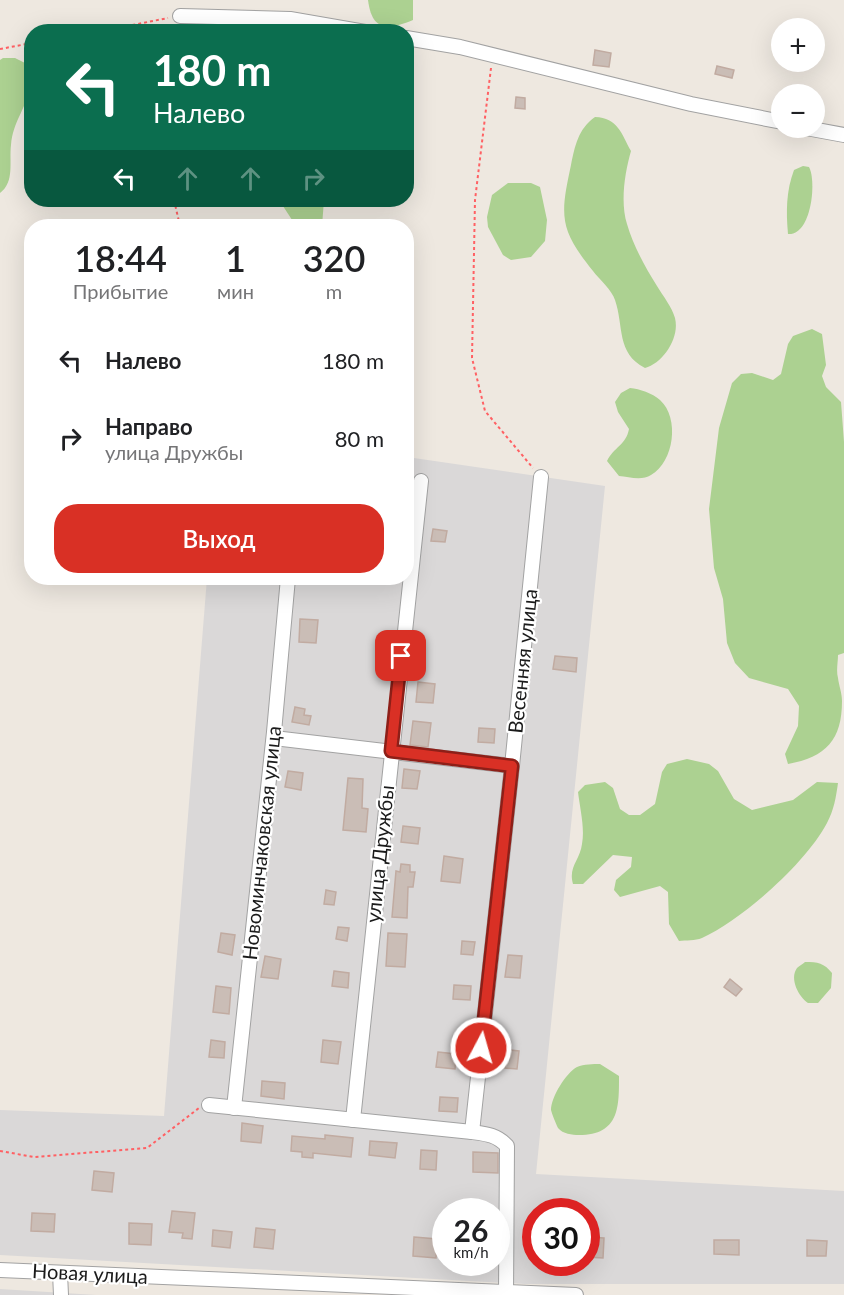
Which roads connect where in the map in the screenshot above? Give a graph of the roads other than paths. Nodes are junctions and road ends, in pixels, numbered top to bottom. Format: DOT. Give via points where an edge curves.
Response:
graph roads {
  1 [pos="180,16"];
  2 [pos="319,24"];
  3 [pos="414,39"];
  4 [pos="771,121"];
  5 [pos="825,132"];
  6 [pos="844,135"];
  7 [pos="541,477"];
  8 [pos="421,481"];
  9 [pos="414,544"];
  10 [pos="287,585"];
  11 [pos="409,585"];
  12 [pos="274,738"];
  13 [pos="391,751"];
  14 [pos="512,766"];
  15 [pos="208,1105"];
  16 [pos="234,1108"];
  17 [pos="353,1120"];
  18 [pos="472,1132"];
  19 [pos="0,1270"];
  20 [pos="60,1273"];
  21 [pos="506,1294"];
  22 [pos="61,1295"];
  23 [pos="576,1295"];
  1 -- 2 [label="street" via="290,19"];
  3 -- 4 [label="street"];
  5 -- 6 [label="street"];
  7 -- 14 [label="street, Весенняя улица"];
  8 -- 9 [label="street, улица Дружбы"];
  10 -- 12 [label="street, Новоминчаковская улица"];
  11 -- 13 [label="street, улица Дружбы"];
  12 -- 13 [label="street"];
  12 -- 16 [label="street, Новоминчаковская улица"];
  13 -- 14 [label="street"];
  13 -- 17 [label="street, улица Дружбы"];
  14 -- 18 [label="street, Весенняя улица"];
  15 -- 16 [label="street"];
  16 -- 17 [label="street"];
  17 -- 18 [label="street"];
  18 -- 21 [label="street" via="491,1134 507,1146"];
  19 -- 20 [label="street, Новая улица"];
  20 -- 21 [label="street, Новая улица"];
  20 -- 22 [label="street"];
  21 -- 23 [label="street, Новая улица"];
}
